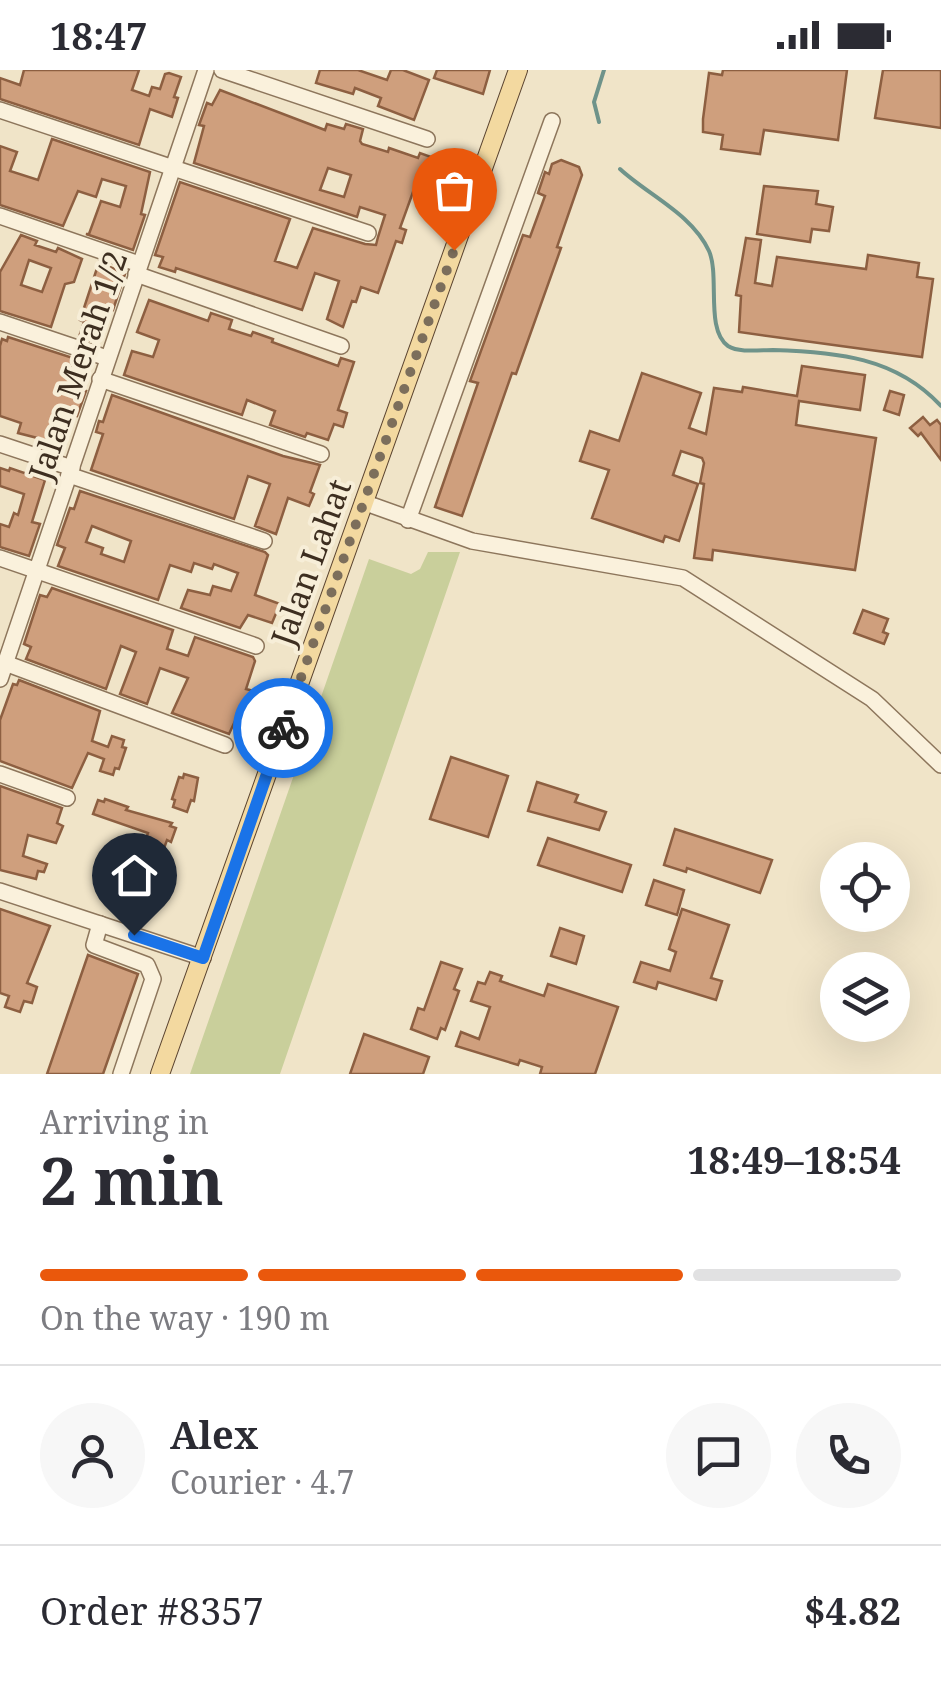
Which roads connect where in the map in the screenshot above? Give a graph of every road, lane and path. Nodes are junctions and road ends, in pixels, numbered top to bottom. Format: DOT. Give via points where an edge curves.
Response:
graph roads {
  1 [pos="206,70"];
  2 [pos="222,70"];
  3 [pos="518,70"];
  4 [pos="0,110"];
  5 [pos="552,121"];
  6 [pos="427,140"];
  7 [pos="173,170"];
  8 [pos="0,216"];
  9 [pos="368,234"];
  10 [pos="138,269"];
  11 [pos="0,322"];
  12 [pos="341,346"];
  13 [pos="107,358"];
  14 [pos="100,379"];
  15 [pos="0,444"];
  16 [pos="321,454"];
  17 [pos="70,471"];
  18 [pos="363,502"];
  19 [pos="408,520"];
  20 [pos="264,541"];
  21 [pos="0,558"];
  22 [pos="37,570"];
  23 [pos="256,646"];
  24 [pos="2,668"];
  25 [pos="225,746"];
  26 [pos="941,765"];
  27 [pos="0,774"];
  28 [pos="67,798"];
  29 [pos="0,891"];
  30 [pos="100,924"];
  31 [pos="203,958"];
  32 [pos="121,1074"];
  33 [pos="160,1074"];
  1 -- 7 [label="street, Jalan Merah 1/2"];
  2 -- 6 [label="street"];
  3 -- 18 [label="main road, Jalan Lahat"];
  4 -- 7 [label="street"];
  5 -- 19 [label="street"];
  7 -- 9 [label="street"];
  7 -- 10 [label="street, Jalan Merah 1/2"];
  8 -- 10 [label="street"];
  10 -- 12 [label="street"];
  10 -- 13 [label="street, Jalan Merah 1/2"];
  11 -- 13 [label="street"];
  13 -- 14 [label="street, Jalan Merah 1/2"];
  14 -- 16 [label="street"];
  14 -- 17 [label="street, Jalan Merah 1/2"];
  15 -- 17 [label="street"];
  17 -- 20 [label="street"];
  17 -- 22 [label="street, Jalan Merah 1/2"];
  18 -- 19 [label="street"];
  18 -- 31 [label="main road, Jalan Lahat"];
  19 -- 26 [label="street" via="472,542 683,578 872,699"];
  21 -- 22 [label="street"];
  22 -- 23 [label="street"];
  22 -- 24 [label="street, Jalan Merah 1/2"];
  24 -- 25 [label="street"];
  27 -- 28 [label="street"];
  29 -- 30 [label="street"];
  30 -- 31 [label="street"];
  30 -- 32 [label="street" via="94,945 147,965 153,978"];
  31 -- 33 [label="main road, Jalan Lahat"];
}
